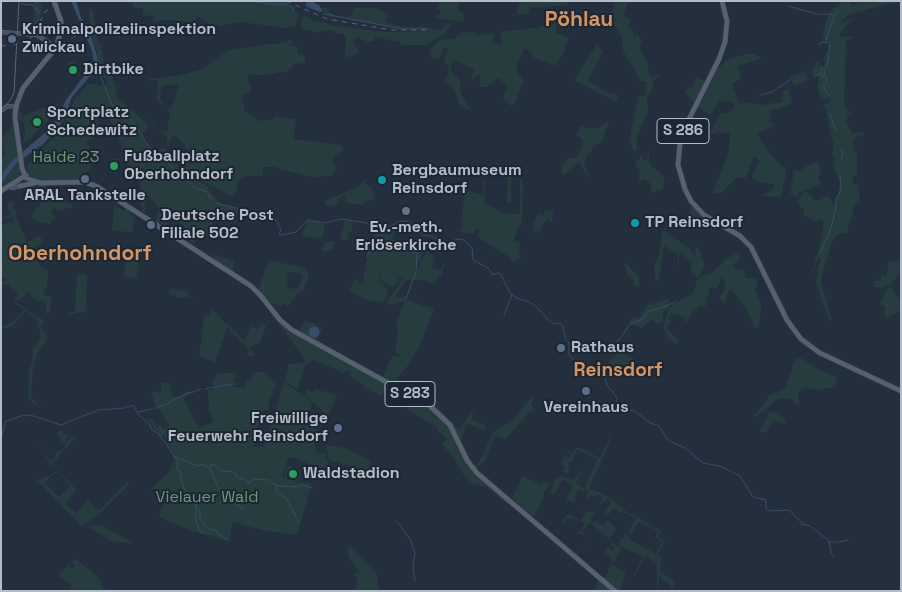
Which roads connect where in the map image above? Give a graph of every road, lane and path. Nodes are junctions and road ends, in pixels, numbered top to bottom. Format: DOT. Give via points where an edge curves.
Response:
graph roads {
  1 [pos="55,1"];
  2 [pos="722,1"];
  3 [pos="1,32"];
  4 [pos="56,48"];
  5 [pos="16,105"];
  6 [pos="1,111"];
  7 [pos="22,166"];
  8 [pos="25,175"];
  9 [pos="16,180"];
  10 [pos="34,182"];
  11 [pos="9,186"];
  12 [pos="20,186"];
  13 [pos="1,191"];
  14 [pos="901,391"];
  15 [pos="615,591"];
  1 -- 4 [label="main road" via="61,24"];
  2 -- 14 [label="main road, S 286" via="727,21 725,42 684,130 679,148 678,165 685,189 699,210 746,241 755,252 789,323 801,339 820,353"];
  3 -- 4 [label="main road" via="38,35"];
  4 -- 5 [label="main road" via="25,84"];
  5 -- 6 [label="main road"];
  5 -- 7 [label="main road"];
  7 -- 8 [label="main road"];
  7 -- 9 [label="main road"];
  8 -- 9 [label="main road"];
  8 -- 10 [label="main road"];
  8 -- 11 [label="main road"];
  9 -- 11 [label="main road"];
  10 -- 12 [label="main road, S 283"];
  10 -- 15 [label="main road, S 283" via="80,182 96,186 254,289 292,330 417,397 452,428 475,471"];
  11 -- 12 [label="main road, S 283"];
  11 -- 13 [label="main road"];
}
